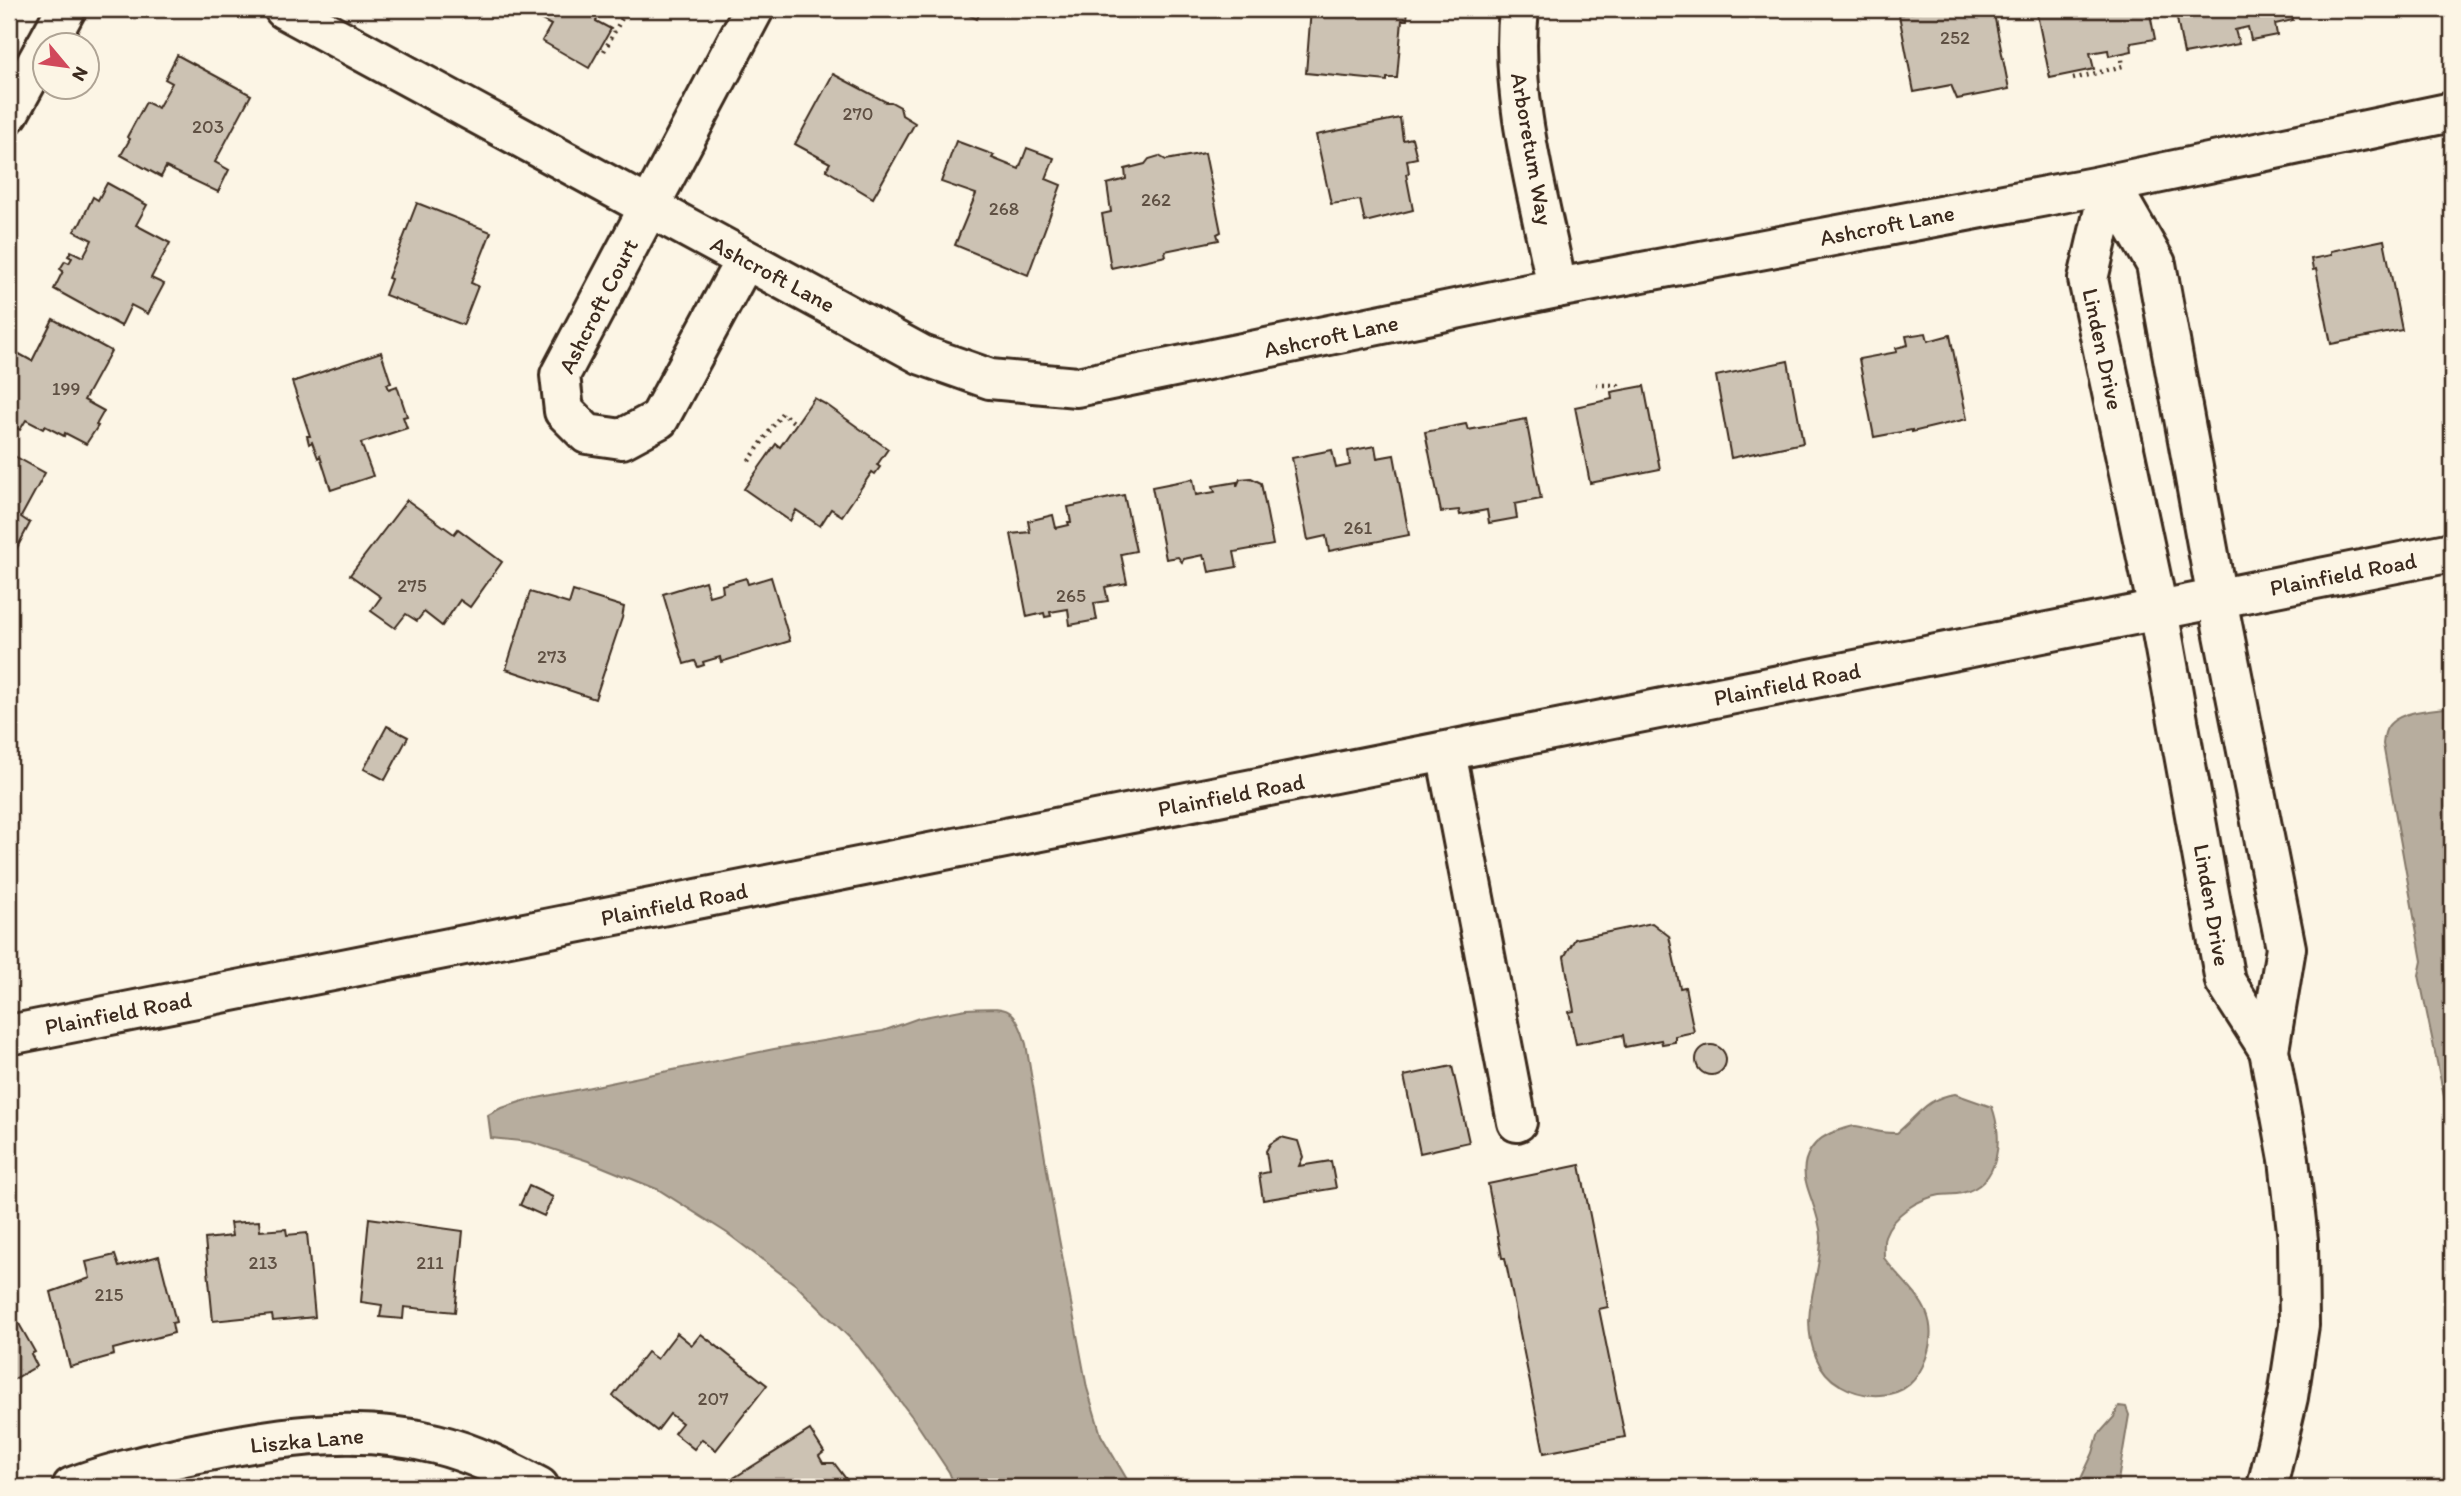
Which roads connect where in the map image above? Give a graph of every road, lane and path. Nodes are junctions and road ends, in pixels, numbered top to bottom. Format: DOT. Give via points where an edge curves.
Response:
graph roads {
  1 [pos="66,9"];
  2 [pos="284,9"];
  3 [pos="627,9"];
  4 [pos="754,9"];
  5 [pos="1519,9"];
  6 [pos="54,32"];
  7 [pos="604,51"];
  8 [pos="2121,54"];
  9 [pos="32,71"];
  10 [pos="2073,79"];
  11 [pos="2452,112"];
  12 [pos="9,113"];
  13 [pos="2110,184"];
  14 [pos="648,206"];
  15 [pos="745,260"];
  16 [pos="1557,288"];
  17 [pos="1596,385"];
  18 [pos="1619,391"];
  19 [pos="796,424"];
  20 [pos="750,461"];
  21 [pos="2452,552"];
  22 [pos="2217,599"];
  23 [pos="2158,610"];
  24 [pos="1446,752"];
  25 [pos="9,1035"];
  26 [pos="2269,1050"];
  27 [pos="1517,1122"];
  28 [pos="72,1487"];
  29 [pos="539,1487"];
  30 [pos="2267,1487"];
  1 -- 6 [label="street"];
  2 -- 14 [label="street, Ashcroft Lane"];
  3 -- 7 [label="path"];
  4 -- 14 [label="street, Ashcroft Court"];
  5 -- 16 [label="street, Arboretum Way" via="1520,100"];
  8 -- 10 [label="path" via="2123,66"];
  9 -- 12 [label="street"];
  11 -- 13 [label="street, Ashcroft Lane"];
  13 -- 16 [label="street, Ashcroft Lane"];
  13 -- 22 [label="street, Linden Drive" via="2156,264"];
  13 -- 23 [label="street, Linden Drive" via="2088,279"];
  14 -- 15 [label="street, Ashcroft Lane"];
  14 -- 15 [label="street, Ashcroft Court" via="560,375 564,411 587,433 622,439 659,419"];
  15 -- 16 [label="street, Ashcroft Lane" via="922,355 990,379 1077,387"];
  17 -- 18 [label="path" via="1618,385"];
  19 -- 20 [label="path" via="782,413"];
  21 -- 22 [label="street, Plainfield Road"];
  22 -- 23 [label="street, Plainfield Road"];
  22 -- 26 [label="street, Linden Drive" via="2286,948"];
  23 -- 24 [label="street, Plainfield Road"];
  23 -- 26 [label="street, Linden Drive" via="2225,981"];
  24 -- 25 [label="street, Plainfield Road"];
  24 -- 27 [label="street"];
  26 -- 30 [label="street, Linden Drive" via="2298,1240 2299,1325"];
  28 -- 29 [label="street, Liszka Lane" via="216,1450 312,1436 364,1434 437,1444"];
}
